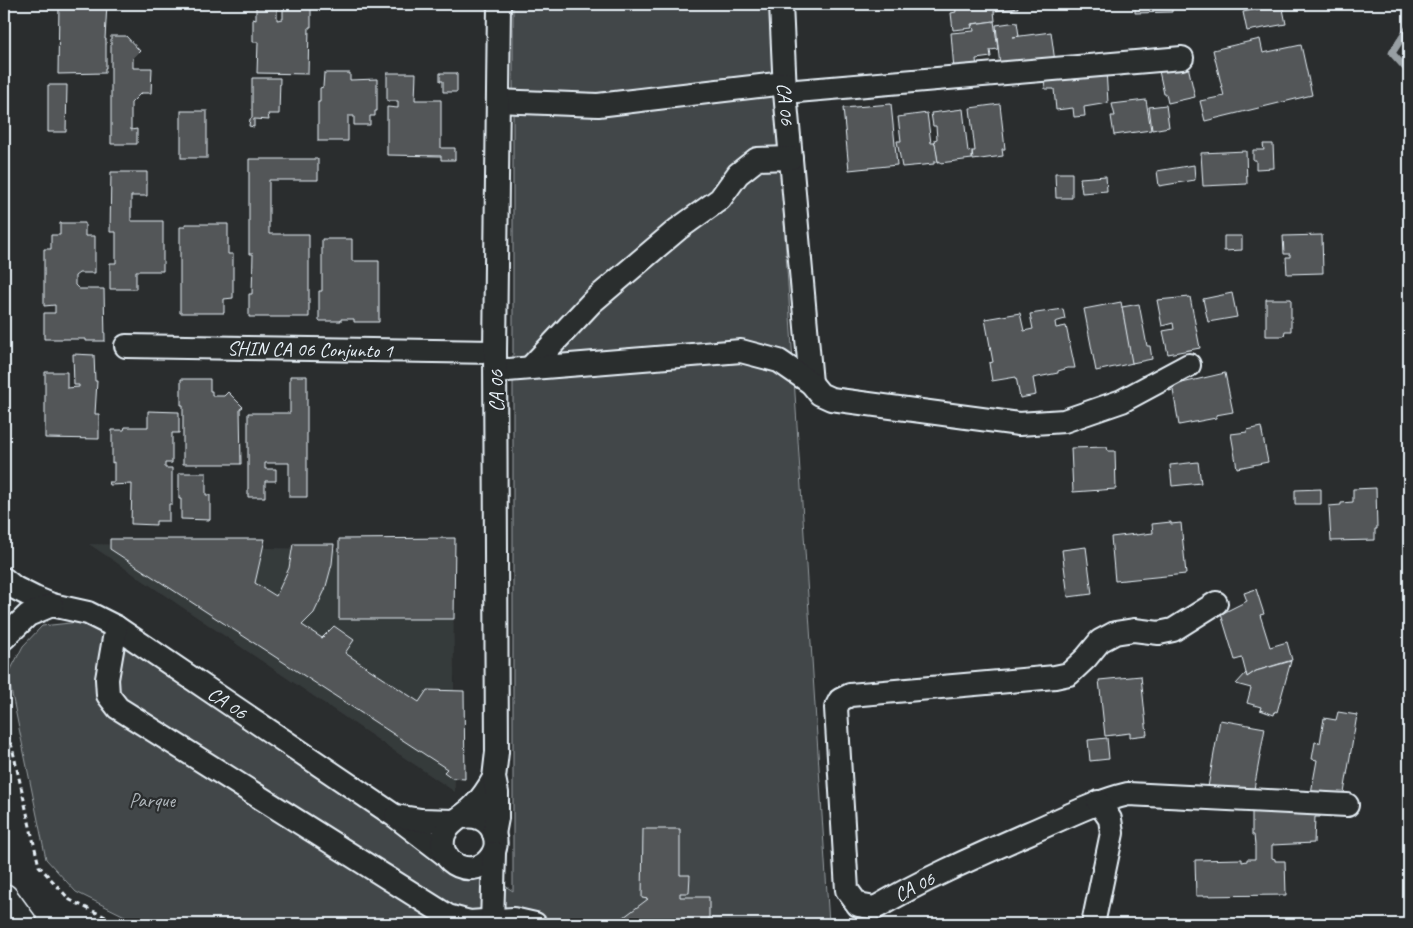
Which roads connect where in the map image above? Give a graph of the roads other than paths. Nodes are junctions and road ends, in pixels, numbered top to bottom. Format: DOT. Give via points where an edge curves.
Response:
graph roads {
  1 [pos="499,4"];
  2 [pos="781,4"];
  3 [pos="1182,58"];
  4 [pos="785,88"];
  5 [pos="498,101"];
  6 [pos="791,158"];
  7 [pos="126,346"];
  8 [pos="495,362"];
  9 [pos="1189,365"];
  10 [pos="530,368"];
  11 [pos="811,383"];
  12 [pos="4,579"];
  13 [pos="1216,603"];
  14 [pos="52,605"];
  15 [pos="116,627"];
  16 [pos="4,638"];
  17 [pos="494,778"];
  18 [pos="1098,802"];
  19 [pos="1348,805"];
  20 [pos="395,816"];
  21 [pos="458,819"];
  22 [pos="494,843"];
  23 [pos="447,856"];
  24 [pos="4,898"];
  25 [pos="492,922"];
  26 [pos="23,924"];
  27 [pos="535,924"];
  28 [pos="1093,924"];
  1 -- 5 [label="street, CA 06"];
  2 -- 4 [label="street, CA 06"];
  3 -- 4 [label="street"];
  4 -- 5 [label="street" via="598,105"];
  4 -- 6 [label="street, CA 06"];
  5 -- 8 [label="street, CA 06"];
  6 -- 10 [label="street" via="757,159 738,174 720,199 678,229 592,302"];
  6 -- 11 [label="street, CA 06"];
  7 -- 8 [label="street, SHIN CA 06 Conjunto 1"];
  8 -- 10 [label="street, SHIN CA 06 Conjunto 1"];
  8 -- 17 [label="street, CA 06" via="497,752"];
  9 -- 11 [label="street, SHIN CA 06 Conjunto 1" via="1122,401 1064,421 1019,424 831,399 820,394"];
  10 -- 11 [label="street, SHIN CA 06 Conjunto 1" via="741,351 779,361"];
  12 -- 14 [label="street, CA 06" via="15,588"];
  13 -- 18 [label="street, CA 06" via="1173,630 1116,633 1100,641 1069,674 850,695 840,700 836,708 847,890 858,905 875,908 962,863"];
  14 -- 15 [label="street, CA 06" via="88,613"];
  14 -- 16 [label="street" via="28,615"];
  15 -- 20 [label="street, CA 06"];
  15 -- 25 [label="street" via="107,680 108,695 118,708 448,916 470,922"];
  17 -- 21 [label="street, CA 06" via="483,796"];
  17 -- 22 [label="street, CA 06" via="497,802"];
  18 -- 19 [label="street, CA 06" via="1128,794"];
  18 -- 28 [label="street" via="1110,818 1112,833"];
  20 -- 21 [label="street, CA 06" via="421,820"];
  20 -- 23 [label="street, CA 06"];
  21 -- 22 [label="street, CA 06" via="472,816 481,819 489,825"];
  21 -- 23 [label="street, CA 06" via="447,828 444,837 443,847"];
  22 -- 23 [label="street, CA 06" via="488,861 471,869 462,868"];
  22 -- 25 [label="street"];
  24 -- 26 [label="main road"];
  25 -- 27 [label="street" via="513,919"];
}
